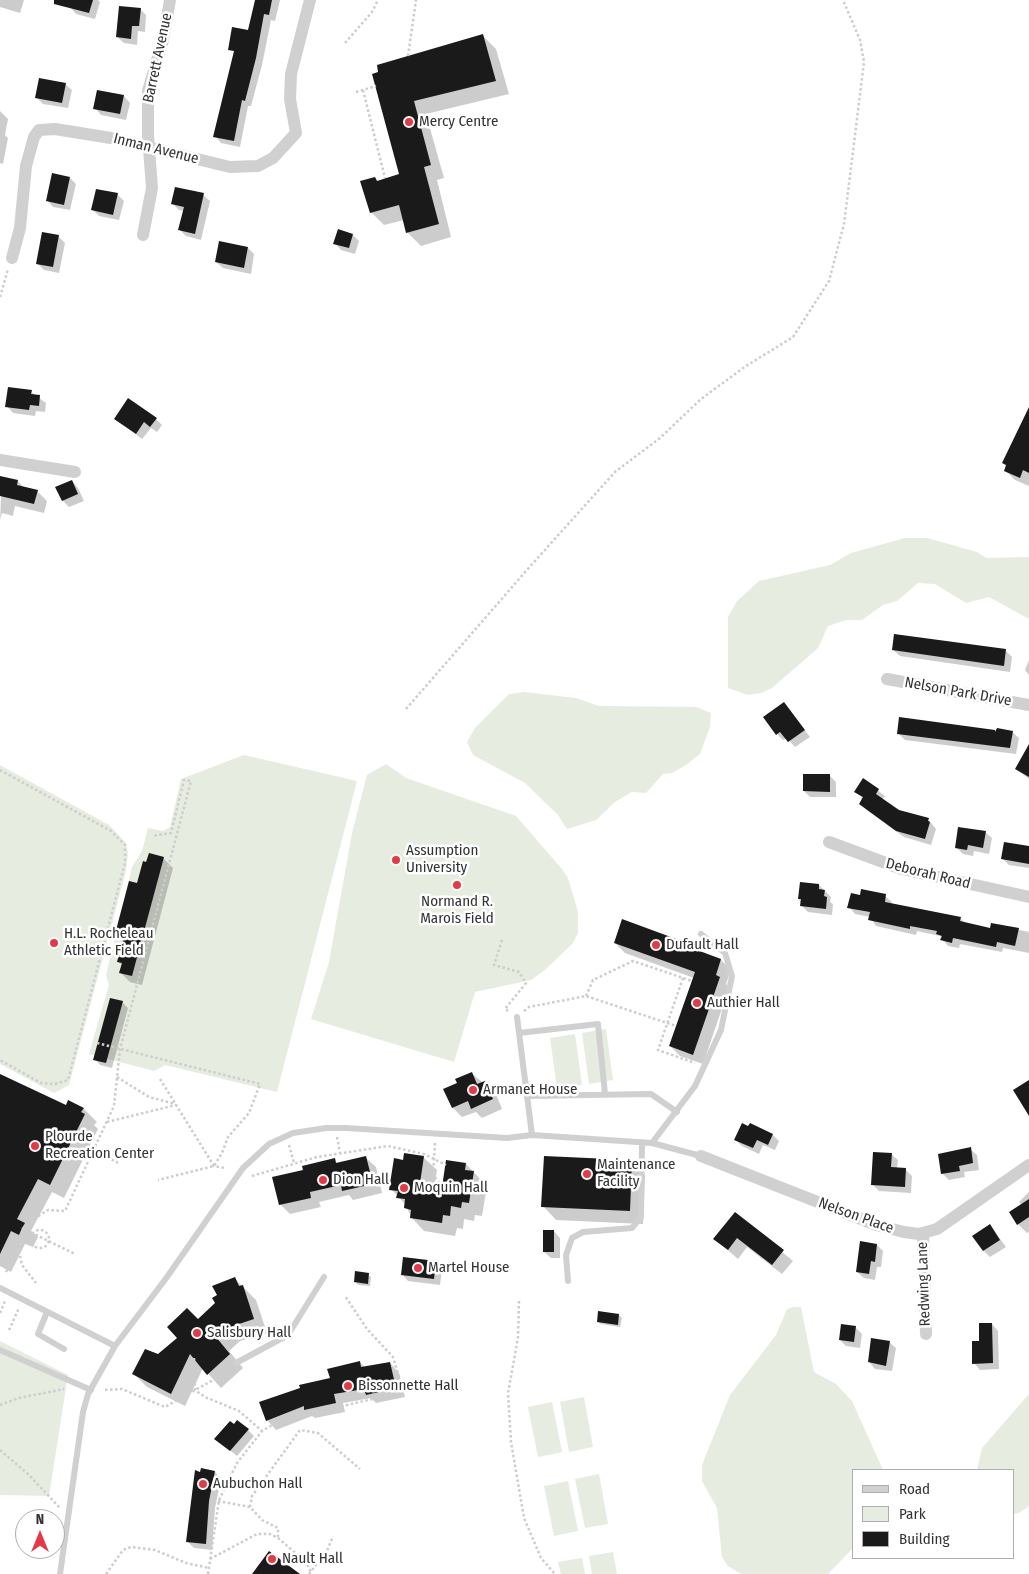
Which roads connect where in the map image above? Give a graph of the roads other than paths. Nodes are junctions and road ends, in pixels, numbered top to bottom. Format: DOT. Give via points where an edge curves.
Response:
graph roads {
  1 [pos="170,0"];
  2 [pos="310,0"];
  3 [pos="149,148"];
  4 [pos="143,235"];
  5 [pos="12,258"];
  6 [pos="0,460"];
  7 [pos="75,472"];
  8 [pos="887,679"];
  9 [pos="1029,705"];
  10 [pos="829,842"];
  11 [pos="1029,897"];
  12 [pos="700,934"];
  13 [pos="517,1017"];
  14 [pos="519,1033"];
  15 [pos="605,1094"];
  16 [pos="528,1096"];
  17 [pos="677,1112"];
  18 [pos="532,1135"];
  19 [pos="642,1142"];
  20 [pos="652,1143"];
  21 [pos="701,1156"];
  22 [pos="1029,1166"];
  23 [pos="923,1233"];
  24 [pos="324,1278"];
  25 [pos="568,1281"];
  26 [pos="0,1288"];
  27 [pos="47,1312"];
  28 [pos="926,1334"];
  29 [pos="115,1346"];
  30 [pos="64,1349"];
  31 [pos="0,1350"];
  32 [pos="236,1363"];
  33 [pos="91,1390"];
  34 [pos="60,1574"];
  1 -- 3 [label="street, Barrett Avenue" via="164,40 148,91"];
  2 -- 3 [label="street, Inman Avenue" via="291,74 290,104 296,133 273,158 249,168 230,167"];
  3 -- 4 [label="street, Barrett Avenue" via="152,188"];
  3 -- 5 [label="street, Inman Avenue" via="55,129 37,132 26,166 20,228"];
  6 -- 7 [label="street"];
  8 -- 9 [label="street, Nelson Park Drive"];
  10 -- 11 [label="street, Deborah Road" via="902,869"];
  12 -- 17 [label="lane" via="725,953 732,976 721,1030 705,1067"];
  13 -- 14 [label="lane"];
  14 -- 15 [label="lane" via="598,1024"];
  14 -- 16 [label="lane"];
  15 -- 16 [label="lane"];
  15 -- 17 [label="lane" via="651,1094"];
  16 -- 18 [label="lane"];
  17 -- 20 [label="lane"];
  18 -- 19 [label="lane"];
  18 -- 29 [label="lane" via="508,1138 336,1128 306,1130 269,1144 243,1168"];
  19 -- 20 [label="lane"];
  19 -- 25 [label="lane" via="641,1217 632,1228 584,1232 572,1238 566,1255"];
  20 -- 21 [label="lane"];
  21 -- 23 [label="street, Nelson Place" via="876,1224 904,1232"];
  22 -- 23 [label="street" via="936,1229"];
  23 -- 28 [label="street, Redwing Lane"];
  24 -- 32 [label="lane" via="288,1335"];
  26 -- 27 [label="lane"];
  27 -- 29 [label="lane"];
  27 -- 30 [label="lane" via="38,1334"];
  29 -- 33 [label="lane"];
  31 -- 33 [label="lane"];
  33 -- 34 [label="lane" via="82,1412"];
}
